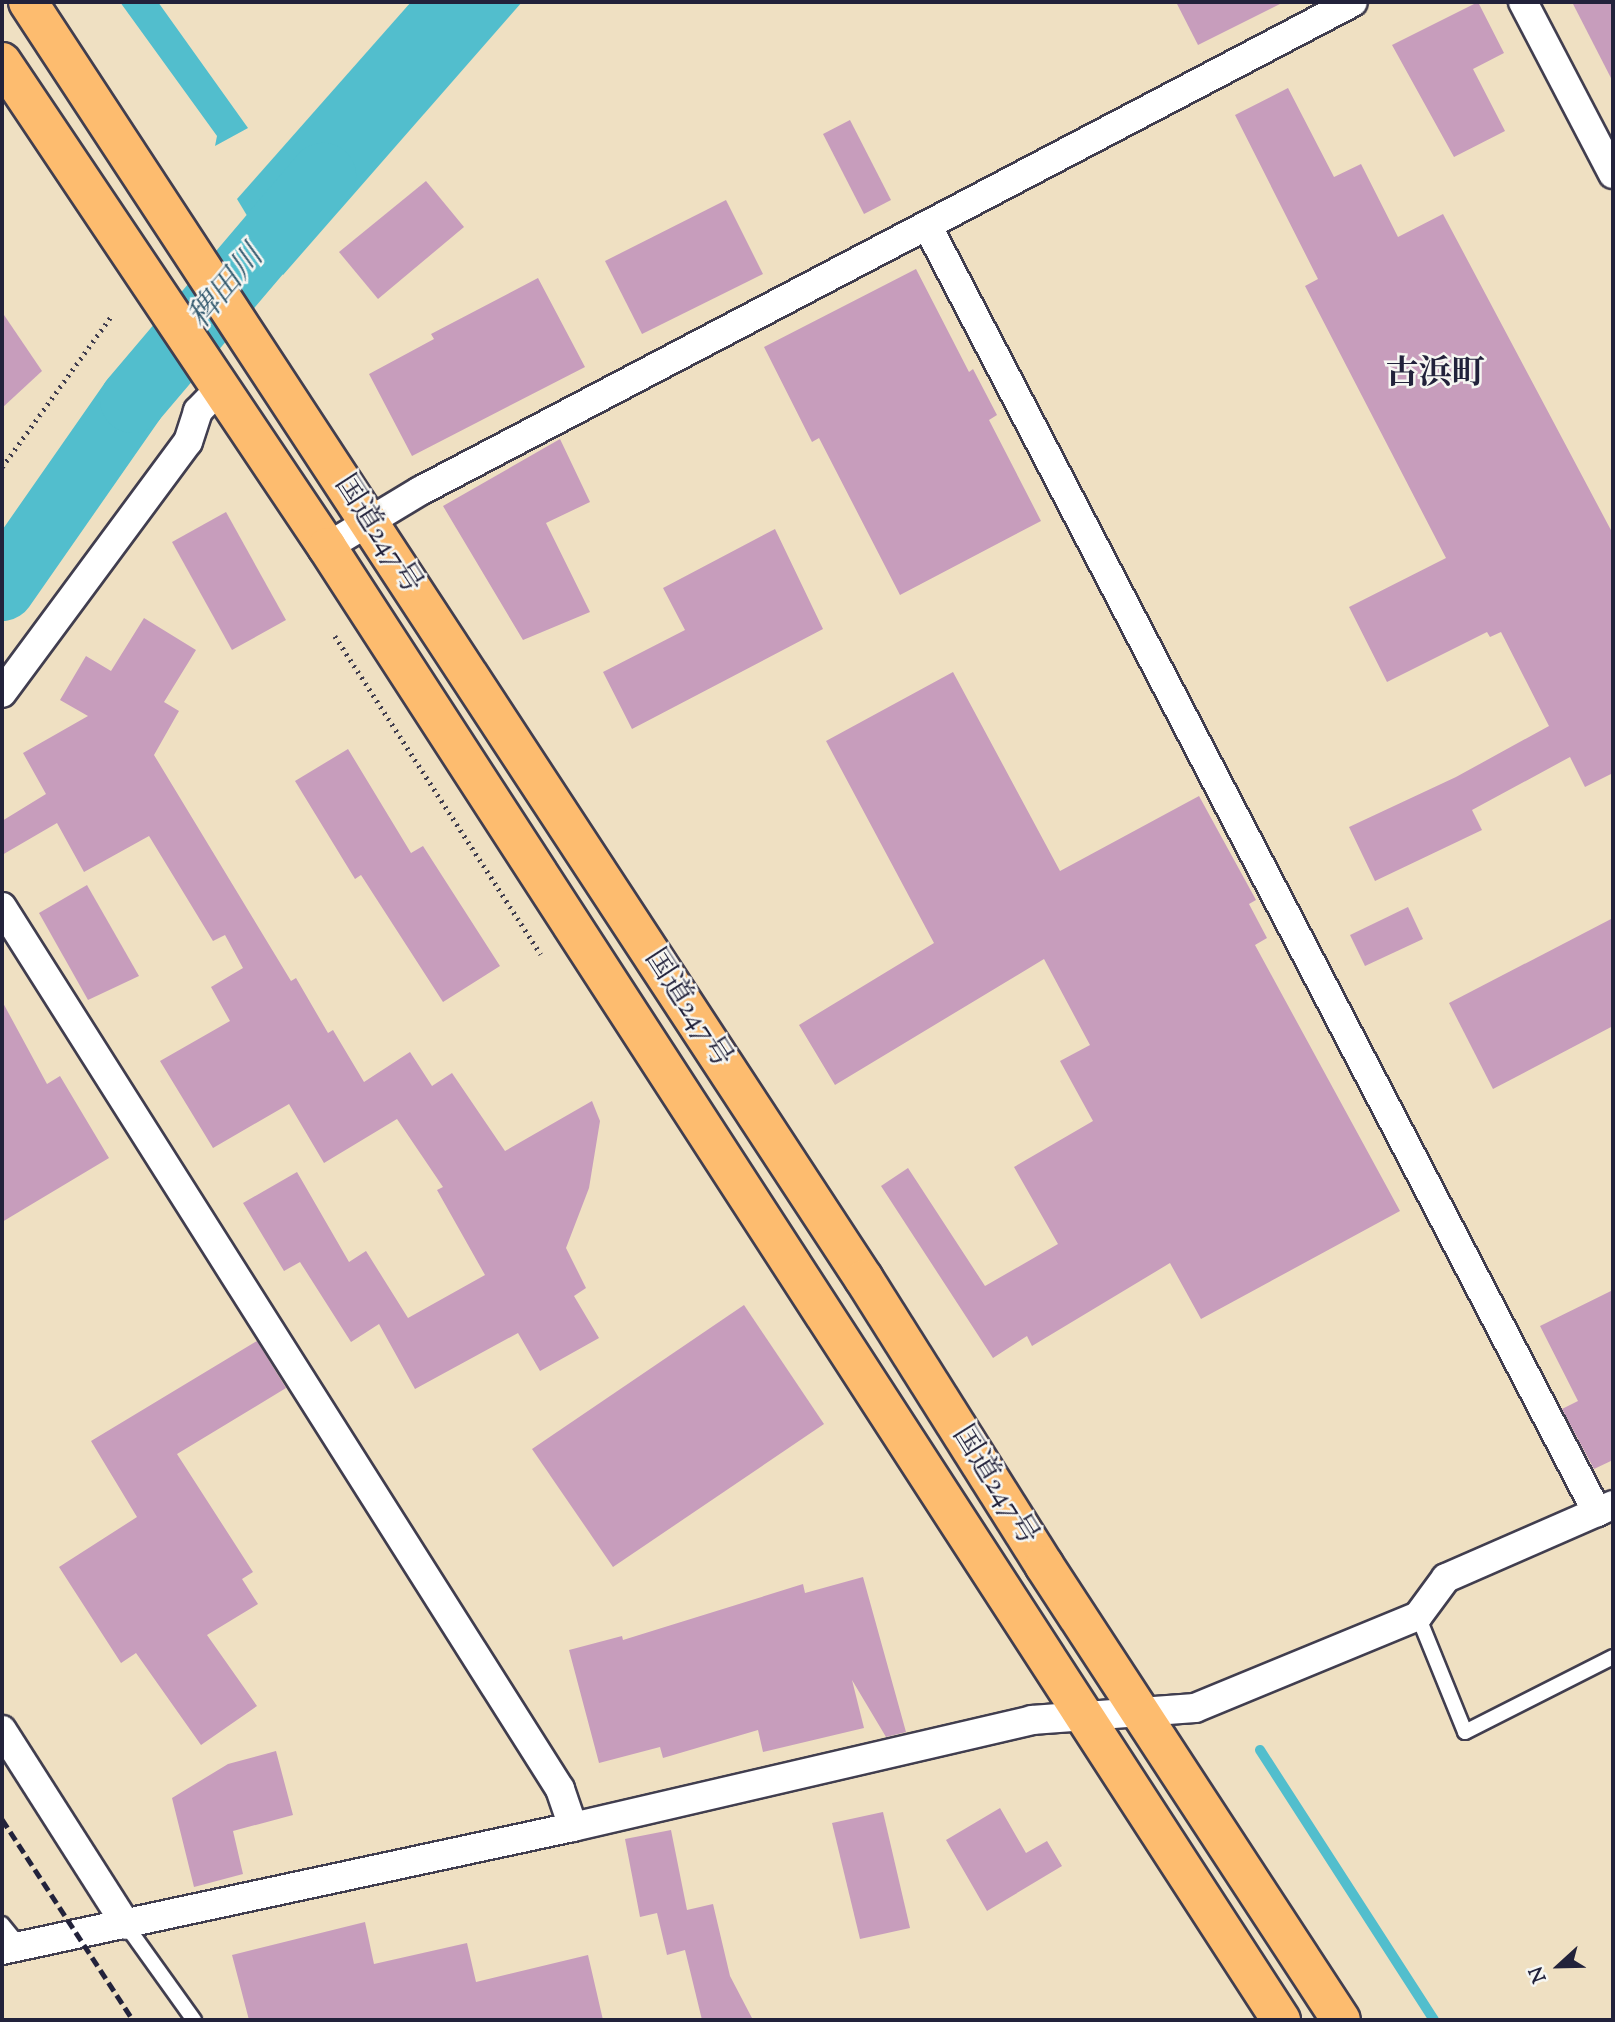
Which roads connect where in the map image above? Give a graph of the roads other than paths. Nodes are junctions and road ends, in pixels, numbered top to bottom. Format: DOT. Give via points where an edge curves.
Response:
graph roads {
  1 [pos="27,2"];
  2 [pos="1353,2"];
  3 [pos="1523,2"];
  4 [pos="8,82"];
  5 [pos="1613,174"];
  6 [pos="928,227"];
  7 [pos="218,382"];
  8 [pos="366,520"];
  9 [pos="327,547"];
  10 [pos="2,692"];
  11 [pos="2,907"];
  12 [pos="1605,1509"];
  13 [pos="1418,1615"];
  14 [pos="1613,1657"];
  15 [pos="1142,1712"];
  16 [pos="1080,1714"];
  17 [pos="2,1730"];
  18 [pos="573,1827"];
  19 [pos="2,1924"];
  20 [pos="126,1925"];
  21 [pos="11,1948"];
  22 [pos="194,2020"];
  23 [pos="1281,2020"];
  24 [pos="1341,2020"];
  1 -- 8 [label="highway, 国道247号"];
  2 -- 6 [label="street"];
  3 -- 5 [label="street"];
  4 -- 7 [label="highway, 国道247号"];
  6 -- 8 [label="street"];
  6 -- 12 [label="street"];
  7 -- 9 [label="highway, 国道247号"];
  7 -- 10 [label="street" via="198,411 188,442"];
  8 -- 9 [label="street"];
  8 -- 15 [label="highway, 国道247号"];
  9 -- 16 [label="highway, 国道247号"];
  11 -- 18 [label="street" via="560,1789"];
  12 -- 13 [label="street" via="1446,1577"];
  13 -- 14 [label="lane" via="1465,1732"];
  13 -- 15 [label="street" via="1195,1708"];
  15 -- 16 [label="street"];
  15 -- 24 [label="highway, 国道247号"];
  16 -- 18 [label="street" via="1031,1720"];
  16 -- 23 [label="highway, 国道247号"];
  17 -- 20 [label="street"];
  18 -- 20 [label="street"];
  19 -- 21 [label="lane"];
  20 -- 21 [label="street"];
  20 -- 22 [label="lane"];
}
